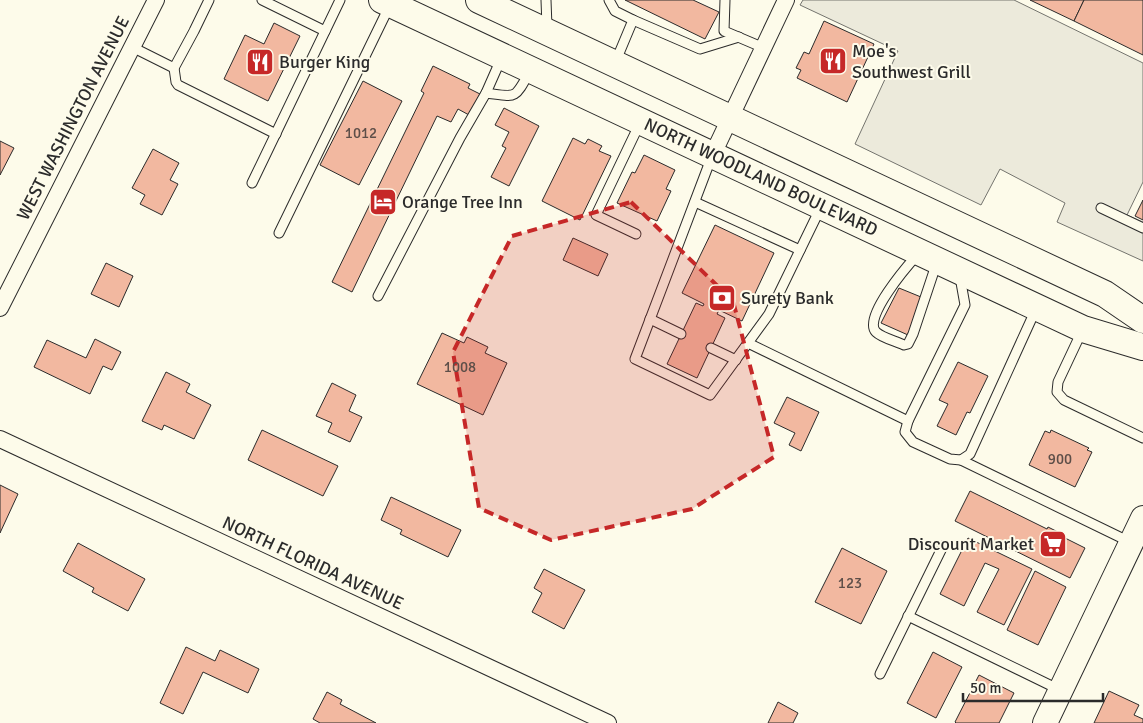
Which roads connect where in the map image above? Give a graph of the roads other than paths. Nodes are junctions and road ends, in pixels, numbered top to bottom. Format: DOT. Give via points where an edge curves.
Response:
graph roads {
  1 [pos="156,0"];
  2 [pos="209,0"];
  3 [pos="262,0"];
  4 [pos="340,0"];
  5 [pos="480,0"];
  6 [pos="546,0"];
  7 [pos="609,0"];
  8 [pos="725,0"];
  9 [pos="786,0"];
  10 [pos="386,2"];
  11 [pos="634,20"];
  12 [pos="325,31"];
  13 [pos="547,32"];
  14 [pos="739,37"];
  15 [pos="132,47"];
  16 [pos="764,48"];
  17 [pos="502,56"];
  18 [pos="615,63"];
  19 [pos="174,68"];
  20 [pos="531,69"];
  21 [pos="486,94"];
  22 [pos="731,118"];
  23 [pos="641,121"];
  24 [pos="276,134"];
  25 [pos="713,154"];
  26 [pos="252,183"];
  27 [pos="695,202"];
  28 [pos="821,205"];
  29 [pos="1101,208"];
  30 [pos="1143,228"];
  31 [pos="279,233"];
  32 [pos="636,234"];
  33 [pos="800,250"];
  34 [pos="939,260"];
  35 [pos="378,296"];
  36 [pos="1037,307"];
  37 [pos="0,308"];
  38 [pos="650,318"];
  39 [pos="1143,320"];
  40 [pos="1084,328"];
  41 [pos="681,334"];
  42 [pos="748,343"];
  43 [pos="1143,346"];
  44 [pos="711,348"];
  45 [pos="736,360"];
  46 [pos="908,422"];
  47 [pos="1143,438"];
  48 [pos="0,439"];
  49 [pos="962,460"];
  50 [pos="1143,518"];
  51 [pos="1131,543"];
  52 [pos="942,546"];
  53 [pos="908,616"];
  54 [pos="880,674"];
  55 [pos="1060,690"];
  56 [pos="608,723"];
  57 [pos="1045,723"];
  1 -- 15 [label="street, WEST WASHINGTON AVENUE"];
  2 -- 19 [label="lane"];
  3 -- 12 [label="lane"];
  4 -- 12 [label="lane"];
  5 -- 13 [label="main road"];
  6 -- 13 [label="lane"];
  7 -- 11 [label="lane" via="615,11"];
  8 -- 14 [label="lane" via="724,31"];
  9 -- 16 [label="street"];
  10 -- 17 [label="main road, NORTH WOODLAND BOULEVARD"];
  10 -- 31 [label="lane"];
  11 -- 14 [label="lane" via="700,49"];
  11 -- 18 [label="lane"];
  12 -- 24 [label="lane"];
  13 -- 18 [label="main road"];
  14 -- 16 [label="lane"];
  15 -- 19 [label="lane"];
  15 -- 37 [label="street, WEST WASHINGTON AVENUE"];
  16 -- 22 [label="street"];
  17 -- 20 [label="main road, NORTH WOODLAND BOULEVARD"];
  17 -- 21 [label="lane"];
  18 -- 22 [label="main road"];
  19 -- 24 [label="lane" via="178,85"];
  20 -- 21 [label="lane" via="516,95"];
  20 -- 23 [label="main road, NORTH WOODLAND BOULEVARD"];
  21 -- 35 [label="lane"];
  22 -- 25 [label="street"];
  22 -- 39 [label="main road" via="1105,294"];
  23 -- 25 [label="main road, NORTH WOODLAND BOULEVARD"];
  23 -- 32 [label="lane" via="596,215"];
  24 -- 26 [label="lane"];
  25 -- 27 [label="lane"];
  25 -- 28 [label="main road, NORTH WOODLAND BOULEVARD"];
  27 -- 33 [label="lane"];
  27 -- 38 [label="lane"];
  28 -- 33 [label="lane"];
  28 -- 34 [label="main road, NORTH WOODLAND BOULEVARD"];
  29 -- 30 [label="lane"];
  33 -- 42 [label="lane" via="769,314"];
  34 -- 34 [label="lane" via="908,344 876,333 874,319 883,299 903,271"];
  34 -- 36 [label="main road, NORTH WOODLAND BOULEVARD"];
  34 -- 46 [label="lane" via="965,305"];
  36 -- 40 [label="main road, NORTH WOODLAND BOULEVARD"];
  36 -- 49 [label="lane" via="970,454"];
  38 -- 41 [label="lane"];
  38 -- 45 [label="lane" via="635,359 710,395"];
  40 -- 43 [label="main road, NORTH WOODLAND BOULEVARD"];
  40 -- 47 [label="lane" via="1058,382 1057,392 1064,400"];
  42 -- 45 [label="lane"];
  42 -- 46 [label="lane"];
  44 -- 45 [label="lane"];
  46 -- 49 [label="lane" via="905,432 913,442 950,459"];
  48 -- 56 [label="street, NORTH FLORIDA AVENUE"];
  49 -- 51 [label="lane"];
  50 -- 51 [label="main road"];
  51 -- 55 [label="main road"];
  52 -- 53 [label="lane"];
  53 -- 54 [label="lane"];
  53 -- 55 [label="lane"];
  55 -- 57 [label="main road"];
}
